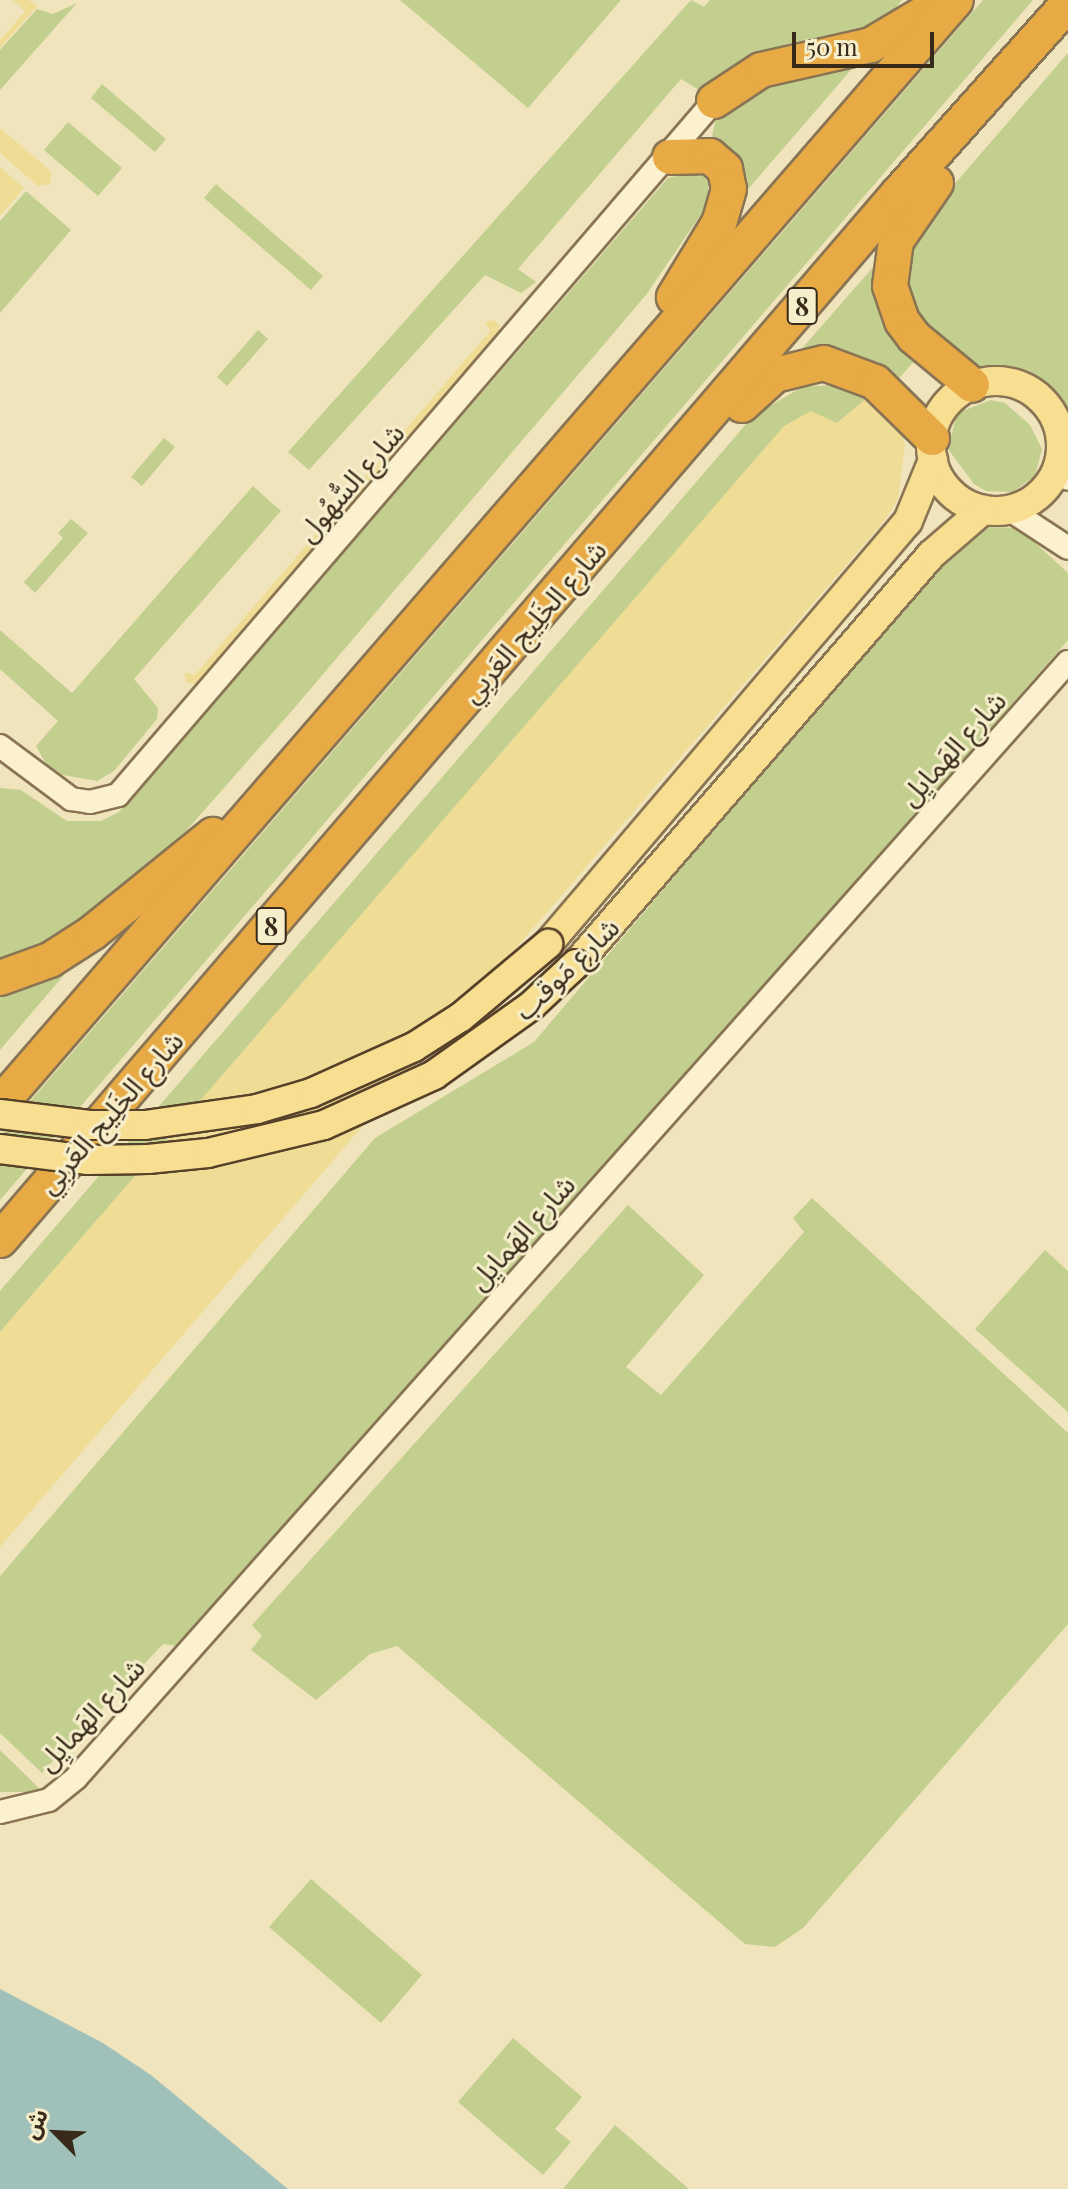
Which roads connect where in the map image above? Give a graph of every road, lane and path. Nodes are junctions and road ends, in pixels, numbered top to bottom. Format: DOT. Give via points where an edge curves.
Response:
graph roads {
  1 [pos="945,0"];
  2 [pos="956,0"];
  3 [pos="1068,4"];
  4 [pos="1068,12"];
  5 [pos="714,101"];
  6 [pos="670,157"];
  7 [pos="622,381"];
  8 [pos="972,385"];
  9 [pos="932,449"];
  10 [pos="1063,472"];
  11 [pos="996,510"];
  12 [pos="1068,548"];
  13 [pos="542,612"];
  14 [pos="1068,662"];
  15 [pos="0,746"];
  16 [pos="268,794"];
  17 [pos="0,978"];
  18 [pos="0,1104"];
  19 [pos="0,1114"];
  20 [pos="0,1149"];
  21 [pos="0,1240"];
  22 [pos="0,1812"];
  1 -- 5 [label="highway" via="871,45 782,61"];
  2 -- 7 [label="highway"];
  3 -- 13 [label="highway, شارع الخَلِيج العَربِي / 8" via="897,195"];
  4 -- 8 [label="highway" via="912,212 892,258 890,286 902,321 929,352"];
  5 -- 6 [label="street, شارع السُّهُول"];
  6 -- 7 [label="highway" via="699,154 716,160 728,176 728,200"];
  6 -- 15 [label="street, شارع السُّهُول" via="118,795 90,802 71,799"];
  7 -- 16 [label="highway"];
  8 -- 9 [label="main road" via="945,406"];
  8 -- 10 [label="main road" via="1008,381 1041,398 1059,429"];
  9 -- 11 [label="main road" via="951,493"];
  9 -- 13 [label="highway" via="890,394 856,372 824,363 775,375 578,584"];
  9 -- 19 [label="main road, شارع مَوقب, bridge" via="908,521 548,944 437,1032 363,1072 257,1109 145,1125 89,1125"];
  10 -- 11 [label="main road" via="1040,494"];
  11 -- 12 [label="street"];
  11 -- 20 [label="main road, شارع مَوقب, bridge" via="924,563 576,964 532,1005 434,1075 324,1125 252,1145 148,1159 88,1160"];
  13 -- 21 [label="highway, شارع الخَلِيج العَربِي / 8"];
  14 -- 22 [label="street, شارع الهَمايِل" via="76,1778 49,1800"];
  16 -- 17 [label="highway" via="92,933 50,960"];
  16 -- 18 [label="highway"];
}
